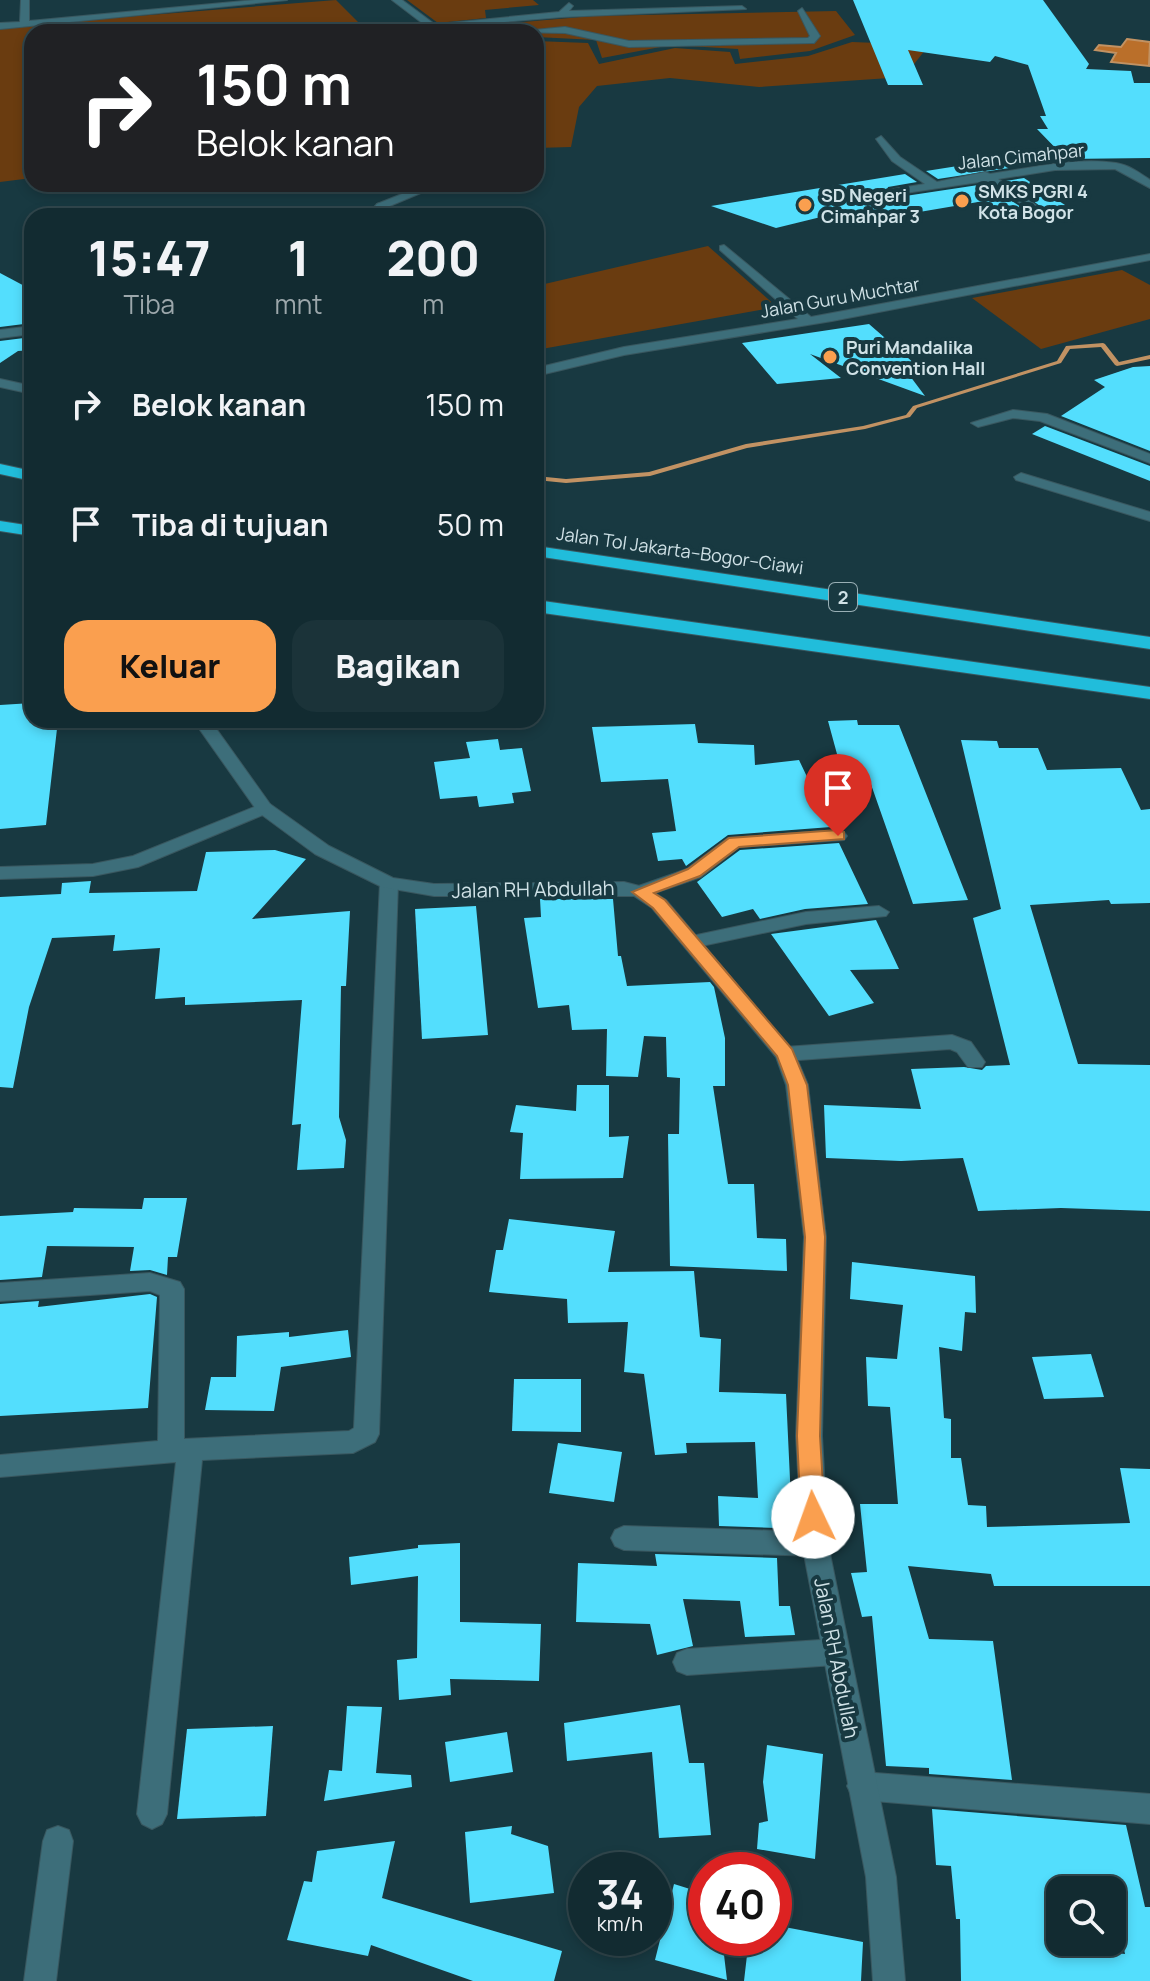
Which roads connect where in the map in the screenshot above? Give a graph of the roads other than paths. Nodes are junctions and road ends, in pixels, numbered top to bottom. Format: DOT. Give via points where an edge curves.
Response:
graph roads {
  1 [pos="25,0"];
  2 [pos="161,0"];
  3 [pos="283,0"];
  4 [pos="396,0"];
  5 [pos="574,0"];
  6 [pos="742,9"];
  7 [pos="166,10"];
  8 [pos="802,11"];
  9 [pos="562,14"];
  10 [pos="636,14"];
  11 [pos="76,19"];
  12 [pos="24,24"];
  13 [pos="79,24"];
  14 [pos="430,24"];
  15 [pos="472,24"];
  16 [pos="0,26"];
  17 [pos="544,31"];
  18 [pos="643,44"];
  19 [pos="881,139"];
  20 [pos="985,175"];
  21 [pos="934,185"];
  22 [pos="1150,185"];
  23 [pos="417,192"];
  24 [pos="892,192"];
  25 [pos="381,206"];
  26 [pos="386,208"];
  27 [pos="1036,210"];
  28 [pos="724,248"];
  29 [pos="1150,257"];
  30 [pos="1136,260"];
  31 [pos="1150,267"];
  32 [pos="808,321"];
  33 [pos="24,331"];
  34 [pos="0,334"];
  35 [pos="544,370"];
  36 [pos="0,383"];
  37 [pos="24,388"];
  38 [pos="978,423"];
  39 [pos="1146,454"];
  40 [pos="0,470"];
  41 [pos="24,474"];
  42 [pos="1021,477"];
  43 [pos="1150,517"];
  44 [pos="0,526"];
  45 [pos="24,530"];
  46 [pos="544,552"];
  47 [pos="544,607"];
  48 [pos="1150,643"];
  49 [pos="1150,693"];
  50 [pos="207,728"];
  51 [pos="264,808"];
  52 [pos="838,836"];
  53 [pos="0,873"];
  54 [pos="389,883"];
  55 [pos="640,892"];
  56 [pos="879,912"];
  57 [pos="692,942"];
  58 [pos="785,1054"];
  59 [pos="975,1062"];
  60 [pos="0,1292"];
  61 [pos="180,1451"];
  62 [pos="0,1466"];
  63 [pos="624,1538"];
  64 [pos="815,1544"];
  65 [pos="835,1652"];
  66 [pos="687,1662"];
  67 [pos="862,1786"];
  68 [pos="1150,1809"];
  69 [pos="152,1814"];
  70 [pos="58,1841"];
  71 [pos="40,1981"];
  72 [pos="889,1981"];
  1 -- 12 [label="street"];
  2 -- 7 [label="street"];
  3 -- 7 [label="street"];
  4 -- 14 [label="street"];
  5 -- 9 [label="street"];
  6 -- 9 [label="street"];
  7 -- 11 [label="street"];
  8 -- 18 [label="street" via="815,39 727,27"];
  9 -- 15 [label="street"];
  10 -- 18 [label="street"];
  11 -- 12 [label="street"];
  11 -- 13 [label="street"];
  12 -- 16 [label="street"];
  17 -- 18 [label="street"];
  19 -- 21 [label="street" via="896,159"];
  20 -- 21 [label="street, Jalan Cimahpar"];
  20 -- 22 [label="street, Jalan Cimahpar" via="1116,166"];
  20 -- 27 [label="street"];
  21 -- 24 [label="street, Jalan Cimahpar"];
  23 -- 25 [label="street"];
  25 -- 26 [label="street"];
  28 -- 32 [label="street"];
  29 -- 30 [label="street, Jalan Guru Muchtar"];
  30 -- 31 [label="street"];
  30 -- 32 [label="street, Jalan Guru Muchtar"];
  32 -- 35 [label="street, Jalan Guru Muchtar" via="624,351"];
  33 -- 34 [label="street"];
  36 -- 37 [label="street"];
  38 -- 39 [label="street" via="1013,414 1042,417"];
  40 -- 41 [label="highway"];
  42 -- 43 [label="street"];
  44 -- 45 [label="highway"];
  46 -- 48 [label="highway, Jalan Tol Jakarta–Bogor–Ciawi / 2"];
  47 -- 49 [label="highway"];
  50 -- 51 [label="street, Jalan RH Abdullah"];
  51 -- 53 [label="street" via="138,861 93,870"];
  51 -- 54 [label="street, Jalan RH Abdullah" via="322,850"];
  52 -- 55 [label="street" via="734,842 694,873"];
  54 -- 55 [label="street, Jalan RH Abdullah" via="434,890 591,886"];
  54 -- 61 [label="street" via="366,1434 353,1442"];
  55 -- 57 [label="street, Jalan RH Abdullah" via="659,904"];
  56 -- 57 [label="street" via="806,918"];
  57 -- 58 [label="street, Jalan RH Abdullah"];
  58 -- 59 [label="street" via="952,1042 964,1047"];
  58 -- 64 [label="street, Jalan RH Abdullah" via="797,1085 815,1237 809,1436"];
  60 -- 61 [label="street" via="150,1282 172,1289"];
  61 -- 62 [label="street"];
  61 -- 69 [label="street"];
  63 -- 64 [label="street"];
  64 -- 65 [label="street, Jalan RH Abdullah"];
  65 -- 66 [label="street"];
  65 -- 67 [label="street, Jalan RH Abdullah"];
  67 -- 68 [label="street"];
  67 -- 72 [label="street, Jalan RH Abdullah" via="881,1877"];
  70 -- 71 [label="street"];
}
